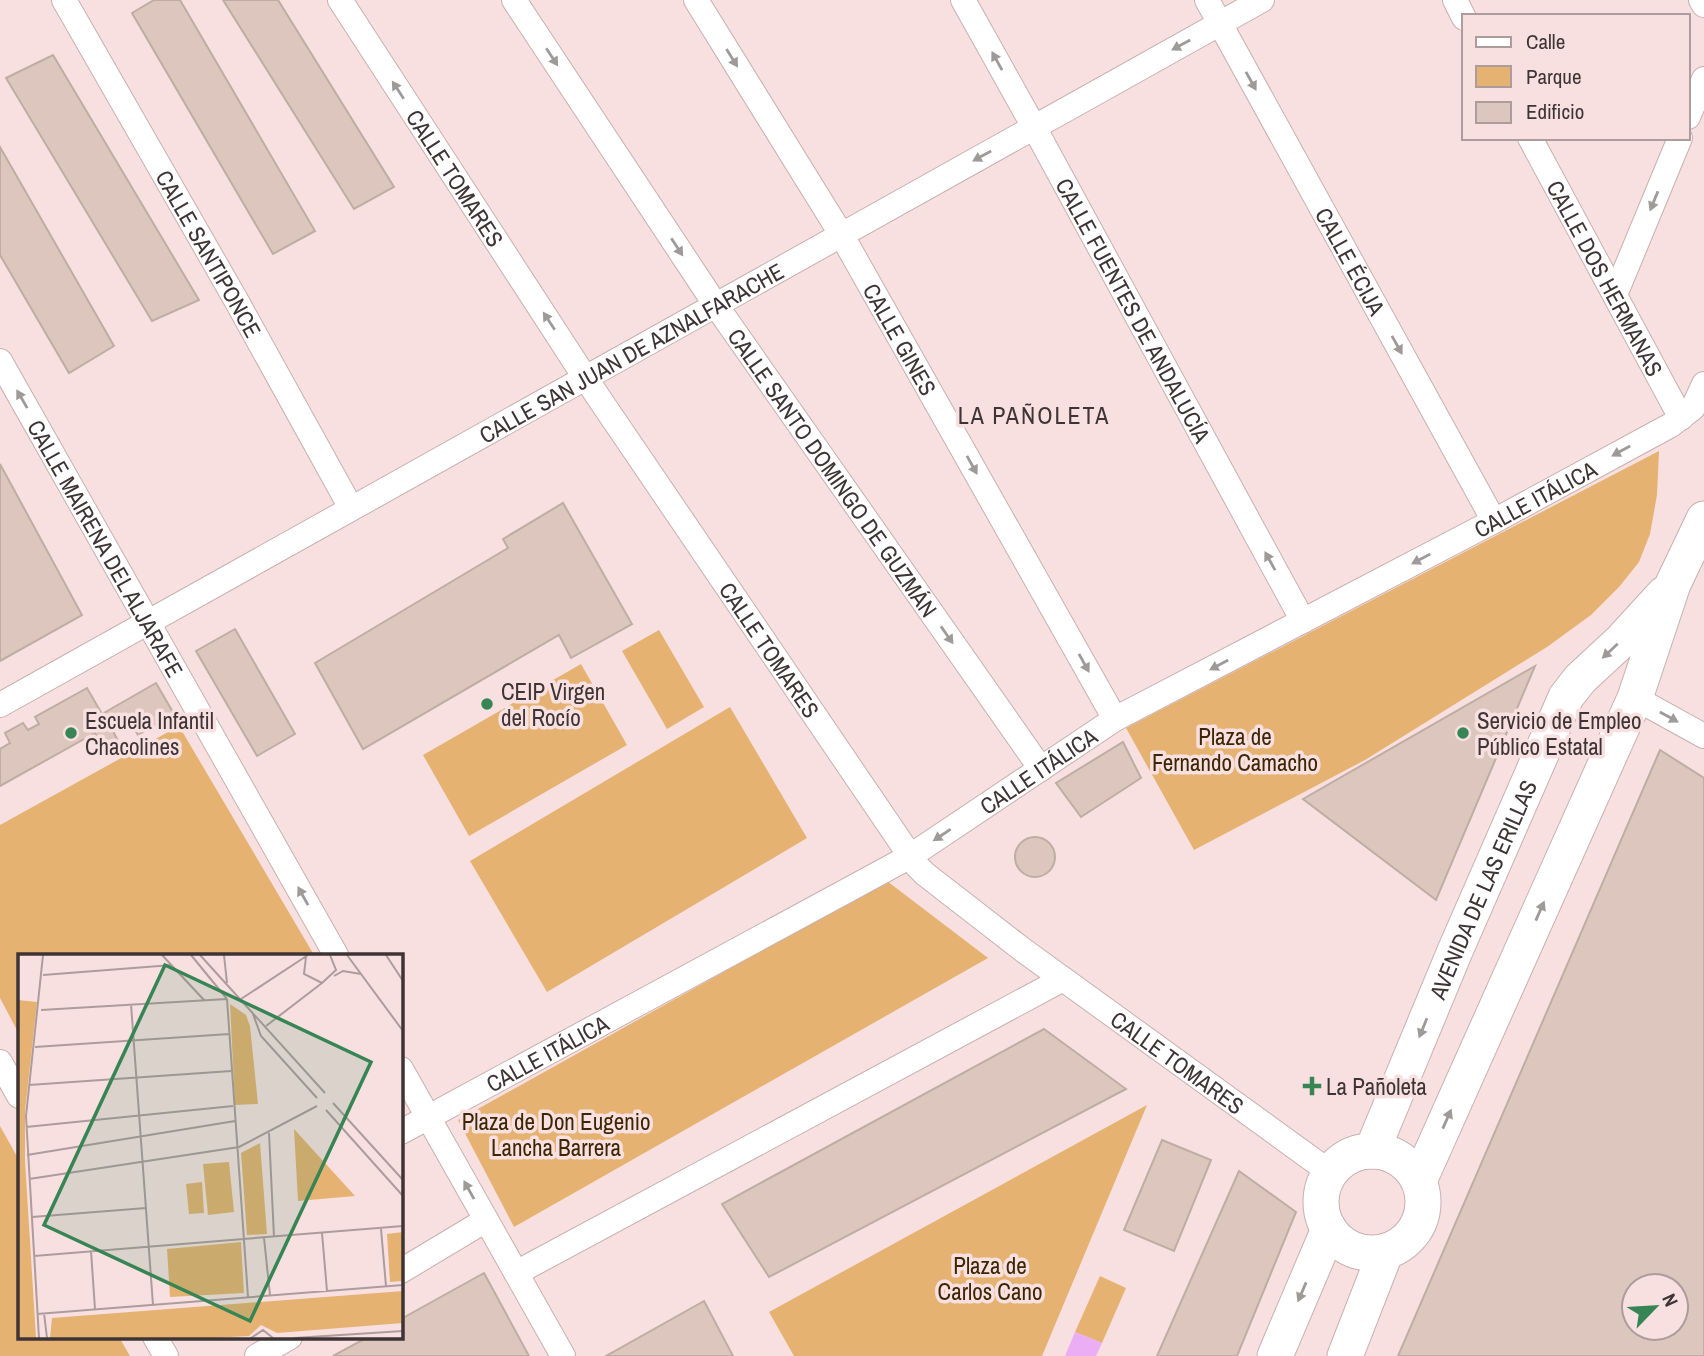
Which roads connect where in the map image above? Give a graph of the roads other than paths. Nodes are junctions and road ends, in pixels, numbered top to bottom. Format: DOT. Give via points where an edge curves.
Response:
graph roads {
  1 [pos="64,0"];
  2 [pos="340,0"];
  3 [pos="514,0"];
  4 [pos="696,0"];
  5 [pos="963,0"];
  6 [pos="1207,0"];
  7 [pos="1262,0"];
  8 [pos="1701,0"];
  9 [pos="1704,5"];
  10 [pos="1220,24"];
  11 [pos="1704,79"];
  12 [pos="1690,112"];
  13 [pos="1034,127"];
  14 [pos="1531,140"];
  15 [pos="1679,140"];
  16 [pos="841,234"];
  17 [pos="1615,295"];
  18 [pos="715,304"];
  19 [pos="0,360"];
  20 [pos="586,379"];
  21 [pos="1704,384"];
  22 [pos="1681,418"];
  23 [pos="351,508"];
  24 [pos="1704,519"];
  25 [pos="1494,521"];
  26 [pos="1673,584"];
  27 [pos="1303,621"];
  28 [pos="148,622"];
  29 [pos="1635,698"];
  30 [pos="0,705"];
  31 [pos="1115,719"];
  32 [pos="1704,736"];
  33 [pos="1041,769"];
  34 [pos="909,857"];
  35 [pos="335,954"];
  36 [pos="1063,979"];
  37 [pos="0,1062"];
  38 [pos="402,1071"];
  39 [pos="18,1094"];
  40 [pos="428,1117"];
  41 [pos="402,1131"];
  42 [pos="1372,1151"];
  43 [pos="1331,1173"];
  44 [pos="1419,1181"];
  45 [pos="486,1220"];
  46 [pos="1329,1229"];
  47 [pos="1386,1251"];
  48 [pos="402,1270"];
  49 [pos="516,1273"];
  50 [pos="156,1338"];
  51 [pos="288,1338"];
  52 [pos="166,1356"];
  53 [pos="257,1356"];
  54 [pos="563,1356"];
  55 [pos="1275,1356"];
  56 [pos="1345,1356"];
  1 -- 23 [label="street, CALLE SANTIPONCE"];
  20 -- 2 [label="street, CALLE TOMARES, one-way"];
  3 -- 18 [label="street, CALLE SANTO DOMINGO DE GUZMÁN, one-way"];
  4 -- 16 [label="street, CALLE GINES, one-way"];
  13 -- 5 [label="street, CALLE FUENTES DE ANDALUCÍA, one-way"];
  6 -- 10 [label="street, CALLE ÉCIJA"];
  7 -- 10 [label="street, CALLE SAN JUAN DE AZNALFARACHE"];
  8 -- 9 [label="street"];
  10 -- 13 [label="street, CALLE SAN JUAN DE AZNALFARACHE, one-way"];
  10 -- 25 [label="street, CALLE ÉCIJA, one-way"];
  11 -- 12 [label="street"];
  13 -- 16 [label="street, CALLE SAN JUAN DE AZNALFARACHE, one-way"];
  27 -- 13 [label="street, CALLE FUENTES DE ANDALUCÍA, one-way"];
  14 -- 17 [label="street, CALLE DOS HERMANAS"];
  15 -- 17 [label="street, one-way"];
  16 -- 18 [label="street, CALLE SAN JUAN DE AZNALFARACHE"];
  16 -- 31 [label="street, CALLE GINES, one-way"];
  17 -- 22 [label="street, CALLE DOS HERMANAS"];
  18 -- 20 [label="street, CALLE SAN JUAN DE AZNALFARACHE"];
  18 -- 33 [label="street, CALLE SANTO DOMINGO DE GUZMÁN, one-way"];
  28 -- 19 [label="street, CALLE MAIRENA DEL ALJARAFE, one-way"];
  20 -- 23 [label="street, CALLE SAN JUAN DE AZNALFARACHE"];
  20 -- 34 [label="street, CALLE TOMARES"];
  21 -- 22 [label="street" via="1693,408"];
  22 -- 25 [label="street, CALLE ITÁLICA, one-way"];
  23 -- 28 [label="street, CALLE SAN JUAN DE AZNALFARACHE"];
  24 -- 26 [label="street, AVENIDA DE LAS ERILLAS"];
  25 -- 27 [label="street, CALLE ITÁLICA, one-way"];
  26 -- 29 [label="street, AVENIDA DE LAS ERILLAS"];
  26 -- 42 [label="street, AVENIDA DE LAS ERILLAS, one-way" via="1566,697"];
  27 -- 31 [label="street, CALLE ITÁLICA, one-way"];
  28 -- 30 [label="street, CALLE SAN JUAN DE AZNALFARACHE"];
  35 -- 28 [label="street, CALLE MAIRENA DEL ALJARAFE, one-way"];
  29 -- 32 [label="street, one-way"];
  44 -- 29 [label="street, AVENIDA DE LAS ERILLAS, one-way"];
  31 -- 33 [label="street, CALLE ITÁLICA"];
  33 -- 34 [label="street, CALLE ITÁLICA, one-way"];
  34 -- 36 [label="street, CALLE TOMARES"];
  34 -- 40 [label="street, CALLE ITÁLICA"];
  36 -- 43 [label="street, CALLE TOMARES"];
  36 -- 49 [label="street"];
  37 -- 39 [label="street"];
  38 -- 40 [label="street"];
  40 -- 41 [label="street, CALLE ITÁLICA"];
  45 -- 40 [label="street, one-way"];
  42 -- 43 [label="street" via="1349,1157"];
  42 -- 44 [label="street" via="1400,1160"];
  43 -- 46 [label="street" via="1322,1201"];
  44 -- 47 [label="street" via="1422,1216 1402,1244"];
  45 -- 48 [label="street"];
  45 -- 49 [label="street"];
  46 -- 47 [label="street" via="1354,1250"];
  46 -- 55 [label="street, one-way"];
  47 -- 56 [label="street"];
  49 -- 54 [label="street"];
  50 -- 52 [label="street"];
  51 -- 53 [label="street"];
}
